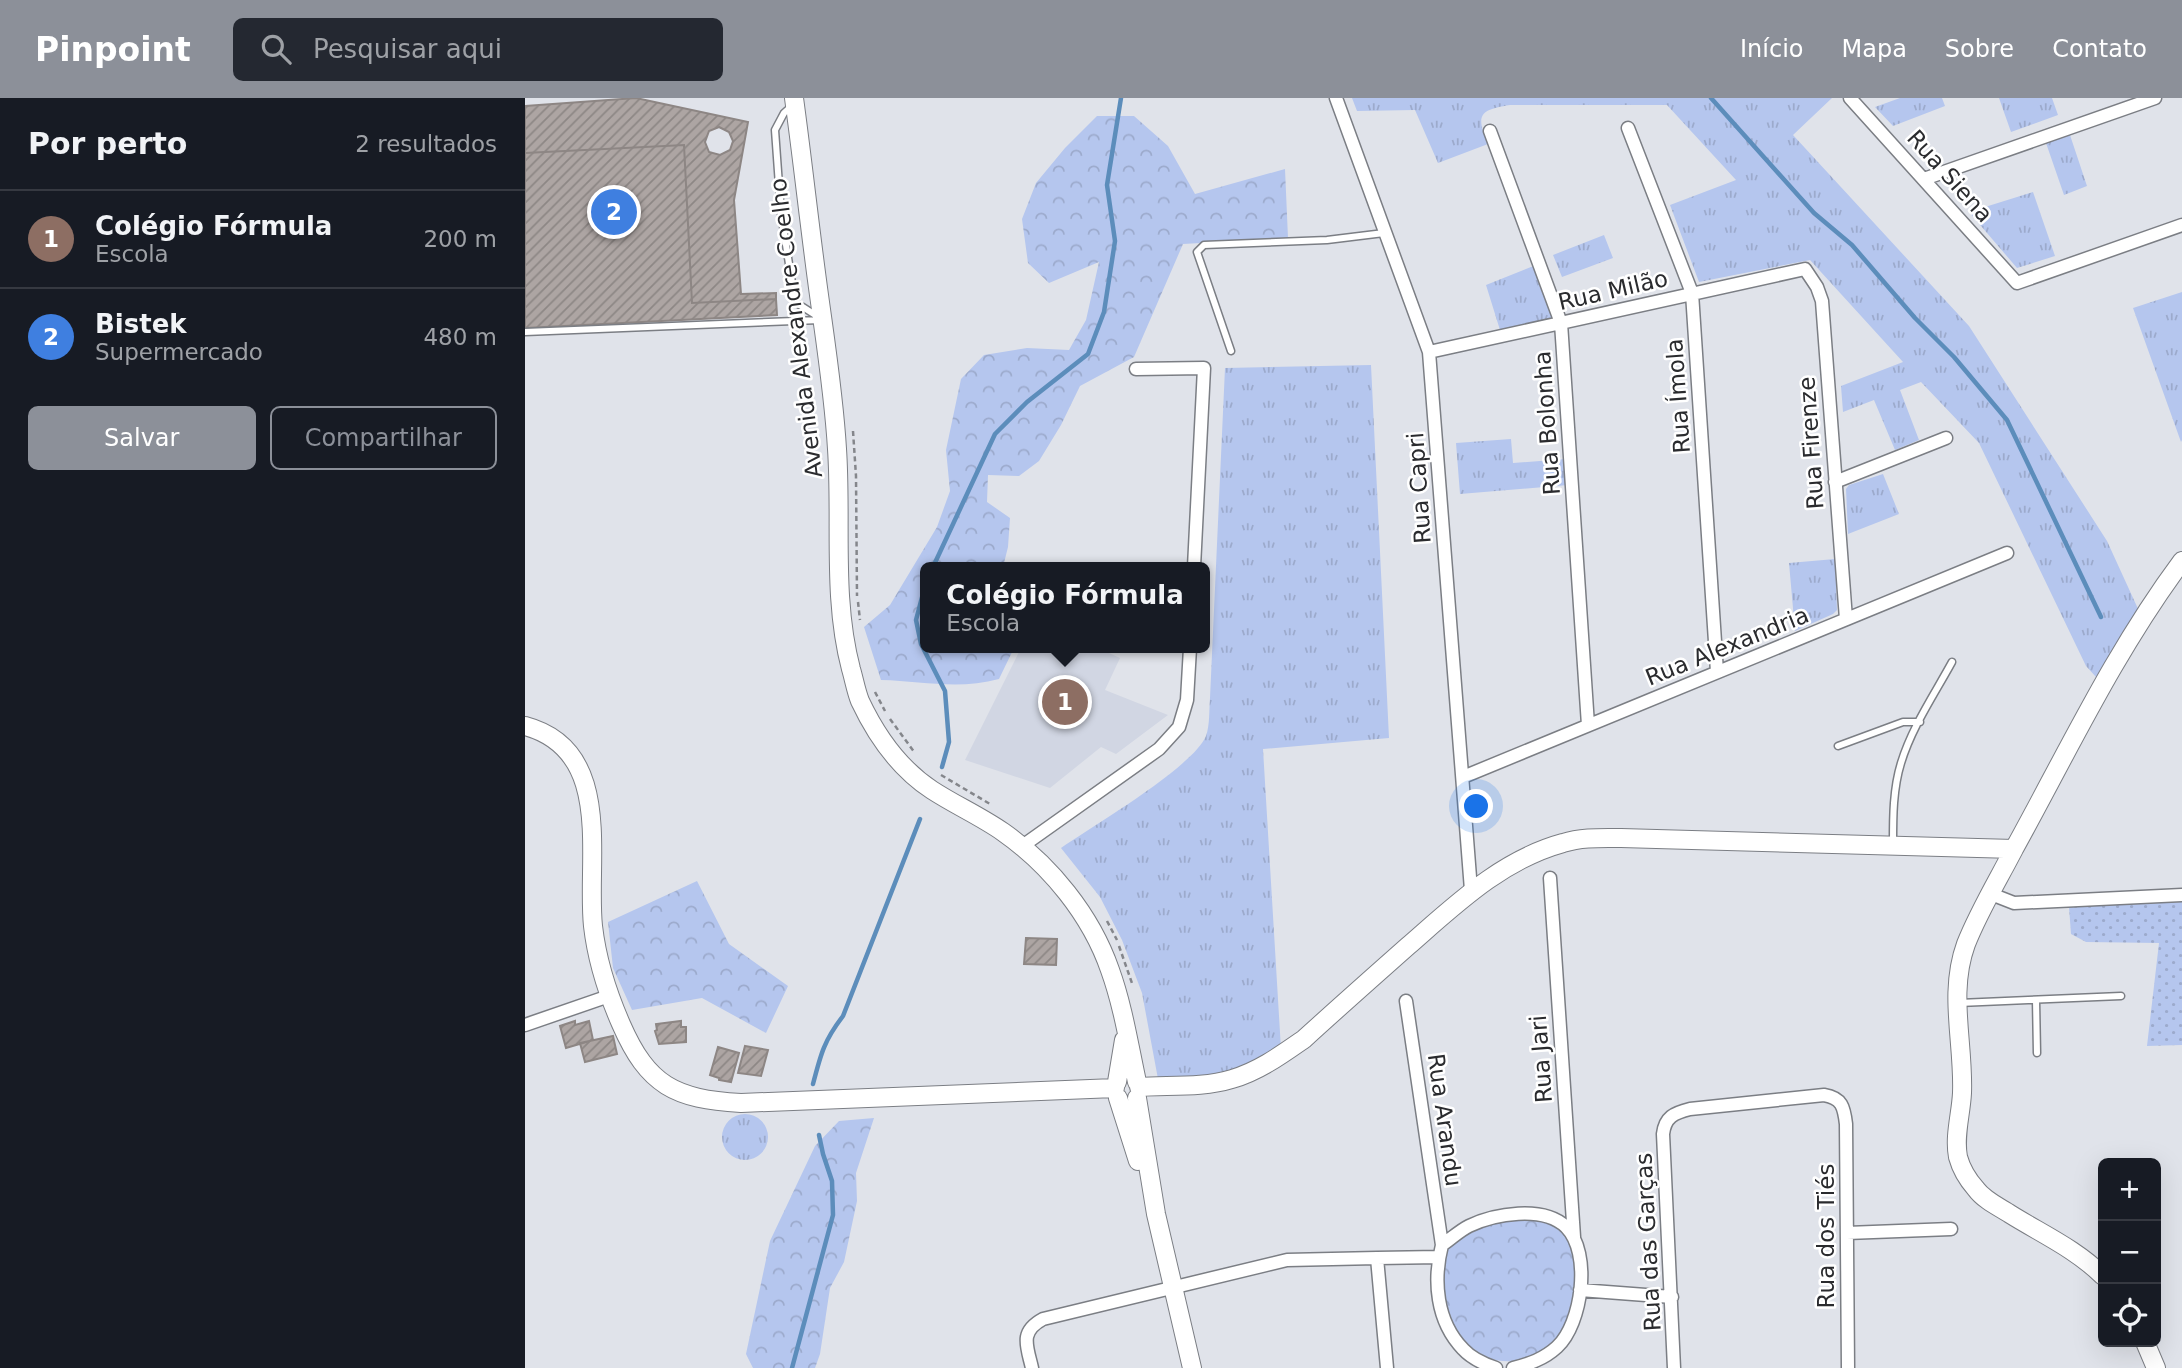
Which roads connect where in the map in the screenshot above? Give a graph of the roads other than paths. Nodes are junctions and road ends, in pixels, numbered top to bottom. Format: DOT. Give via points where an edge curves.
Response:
graph roads {
  1 [pos="1336,98"];
  2 [pos="1850,98"];
  3 [pos="2155,98"];
  4 [pos="794,101"];
  5 [pos="1628,128"];
  6 [pos="1490,131"];
  7 [pos="1924,179"];
  8 [pos="2182,225"];
  9 [pos="1386,233"];
  10 [pos="1805,268"];
  11 [pos="1692,293"];
  12 [pos="822,319"];
  13 [pos="1561,323"];
  14 [pos="525,332"];
  15 [pos="1231,351"];
  16 [pos="1429,352"];
  17 [pos="1136,369"];
  18 [pos="1946,438"];
  19 [pos="1835,482"];
  20 [pos="2007,553"];
  21 [pos="2182,561"];
  22 [pos="1194,562"];
  23 [pos="1846,620"];
  24 [pos="1190,653"];
  25 [pos="1952,662"];
  26 [pos="1717,672"];
  27 [pos="1920,722"];
  28 [pos="1588,725"];
  29 [pos="525,726"];
  30 [pos="1838,746"];
  31 [pos="1463,777"];
  32 [pos="1893,845"];
  33 [pos="1021,847"];
  34 [pos="2014,849"];
  35 [pos="1550,878"];
  36 [pos="1471,890"];
  37 [pos="1991,894"];
  38 [pos="2182,895"];
  39 [pos="609,996"];
  40 [pos="2121,996"];
  41 [pos="2036,1000"];
  42 [pos="1406,1001"];
  43 [pos="1957,1003"];
  44 [pos="525,1025"];
  45 [pos="1125,1029"];
  46 [pos="2037,1053"];
  47 [pos="1117,1089"];
  48 [pos="1138,1089"];
  49 [pos="1670,1116"];
  50 [pos="1156,1214"];
  51 [pos="1951,1229"];
  52 [pos="1847,1233"];
  53 [pos="1574,1238"];
  54 [pos="1441,1251"];
  55 [pos="1377,1258"];
  56 [pos="2098,1271"];
  57 [pos="1173,1287"];
  58 [pos="1580,1290"];
  59 [pos="1672,1297"];
  60 [pos="2147,1347"];
  61 [pos="1543,1363"];
  62 [pos="1032,1368"];
  63 [pos="1192,1368"];
  64 [pos="1387,1368"];
  65 [pos="1496,1368"];
  66 [pos="1513,1368"];
  67 [pos="1675,1368"];
  68 [pos="1848,1368"];
  69 [pos="2156,1368"];
  1 -- 9 [label="street, Rua Capri"];
  2 -- 7 [label="street, Rua Siena"];
  3 -- 7 [label="street"];
  4 -- 12 [label="main road, Avenida Alexandre Coelho"];
  4 -- 12 [label="lane" via="775,130 782,213 795,302"];
  5 -- 11 [label="street, Rua Ímola"];
  6 -- 13 [label="street, Rua Bolonha"];
  7 -- 8 [label="street, Rua Siena" via="2017,283"];
  9 -- 15 [label="lane" via="1204,245 1197,252"];
  9 -- 16 [label="street, Rua Capri"];
  10 -- 11 [label="street, Rua Milão"];
  10 -- 19 [label="street, Rua Firenze" via="1822,301"];
  11 -- 13 [label="street, Rua Milão"];
  11 -- 26 [label="street, Rua Ímola"];
  12 -- 14 [label="lane"];
  12 -- 33 [label="main road, Avenida Alexandre Coelho" via="837,447 843,632 859,697 872,724 910,773"];
  13 -- 16 [label="street, Rua Milão"];
  13 -- 28 [label="street, Rua Bolonha"];
  16 -- 31 [label="street, Rua Capri"];
  17 -- 22 [label="street" via="1204,368"];
  18 -- 19 [label="street"];
  19 -- 23 [label="street, Rua Firenze"];
  20 -- 23 [label="street, Rua Alexandria"];
  21 -- 34 [label="main road" via="2113,664"];
  23 -- 26 [label="street, Rua Alexandria"];
  24 -- 33 [label="street" via="1187,700 1179,727 1159,749"];
  25 -- 27 [label="lane"];
  26 -- 28 [label="street, Rua Alexandria"];
  27 -- 30 [label="lane" via="1903,722"];
  27 -- 32 [label="lane" via="1901,765"];
  28 -- 31 [label="street, Rua Alexandria"];
  29 -- 39 [label="main road" via="550,736 565,750 587,787 593,828 593,925"];
  31 -- 36 [label="street, Rua Capri"];
  32 -- 34 [label="main road"];
  32 -- 36 [label="main road" via="1586,838 1539,851"];
  33 -- 45 [label="main road, Avenida Alexandre Coelho" via="1064,890 1096,936 1110,969"];
  34 -- 37 [label="main road"];
  35 -- 53 [label="street, Rua Jari"];
  36 -- 48 [label="main road" via="1278,1058 1231,1080"];
  37 -- 38 [label="street" via="2014,903"];
  37 -- 43 [label="main road" via="1966,945"];
  39 -- 44 [label="street"];
  39 -- 47 [label="main road" via="648,1071 666,1086 691,1097 741,1103"];
  40 -- 41 [label="lane"];
  41 -- 43 [label="lane"];
  41 -- 46 [label="lane"];
  42 -- 54 [label="street, Rua Arandu"];
  43 -- 56 [label="main road" via="1962,1093 1957,1143 1965,1174 1977,1192"];
  45 -- 47 [label="main road, Avenida Alexandre Coelho"];
  45 -- 48 [label="main road, Avenida Alexandre Coelho"];
  47 -- 48 [label="main road" via="1127,1077"];
  47 -- 50 [label="main road"];
  48 -- 50 [label="main road, Avenida Alexandre Coelho"];
  49 -- 52 [label="street, Rua dos Tiés" via="1690,1109 1834,1097 1842,1103 1846,1124"];
  49 -- 59 [label="street, Rua das Garças" via="1663,1134"];
  50 -- 57 [label="main road"];
  51 -- 52 [label="street"];
  52 -- 68 [label="street, Rua dos Tiés"];
  53 -- 54 [label="street" via="1554,1220 1534,1213 1510,1214 1467,1227"];
  53 -- 58 [label="street, Rua Jari"];
  54 -- 55 [label="street"];
  54 -- 65 [label="street, Rua Arandu" via="1436,1276 1444,1317 1464,1351"];
  55 -- 57 [label="street" via="1287,1260"];
  55 -- 64 [label="street"];
  57 -- 62 [label="street" via="1032,1325 1026,1345"];
  57 -- 63 [label="main road"];
  58 -- 59 [label="street"];
  58 -- 61 [label="street, Rua Jari" via="1571,1328"];
  59 -- 67 [label="street, Rua das Garças"];
  60 -- 69 [label="main road"];
  61 -- 66 [label="street"];
}
